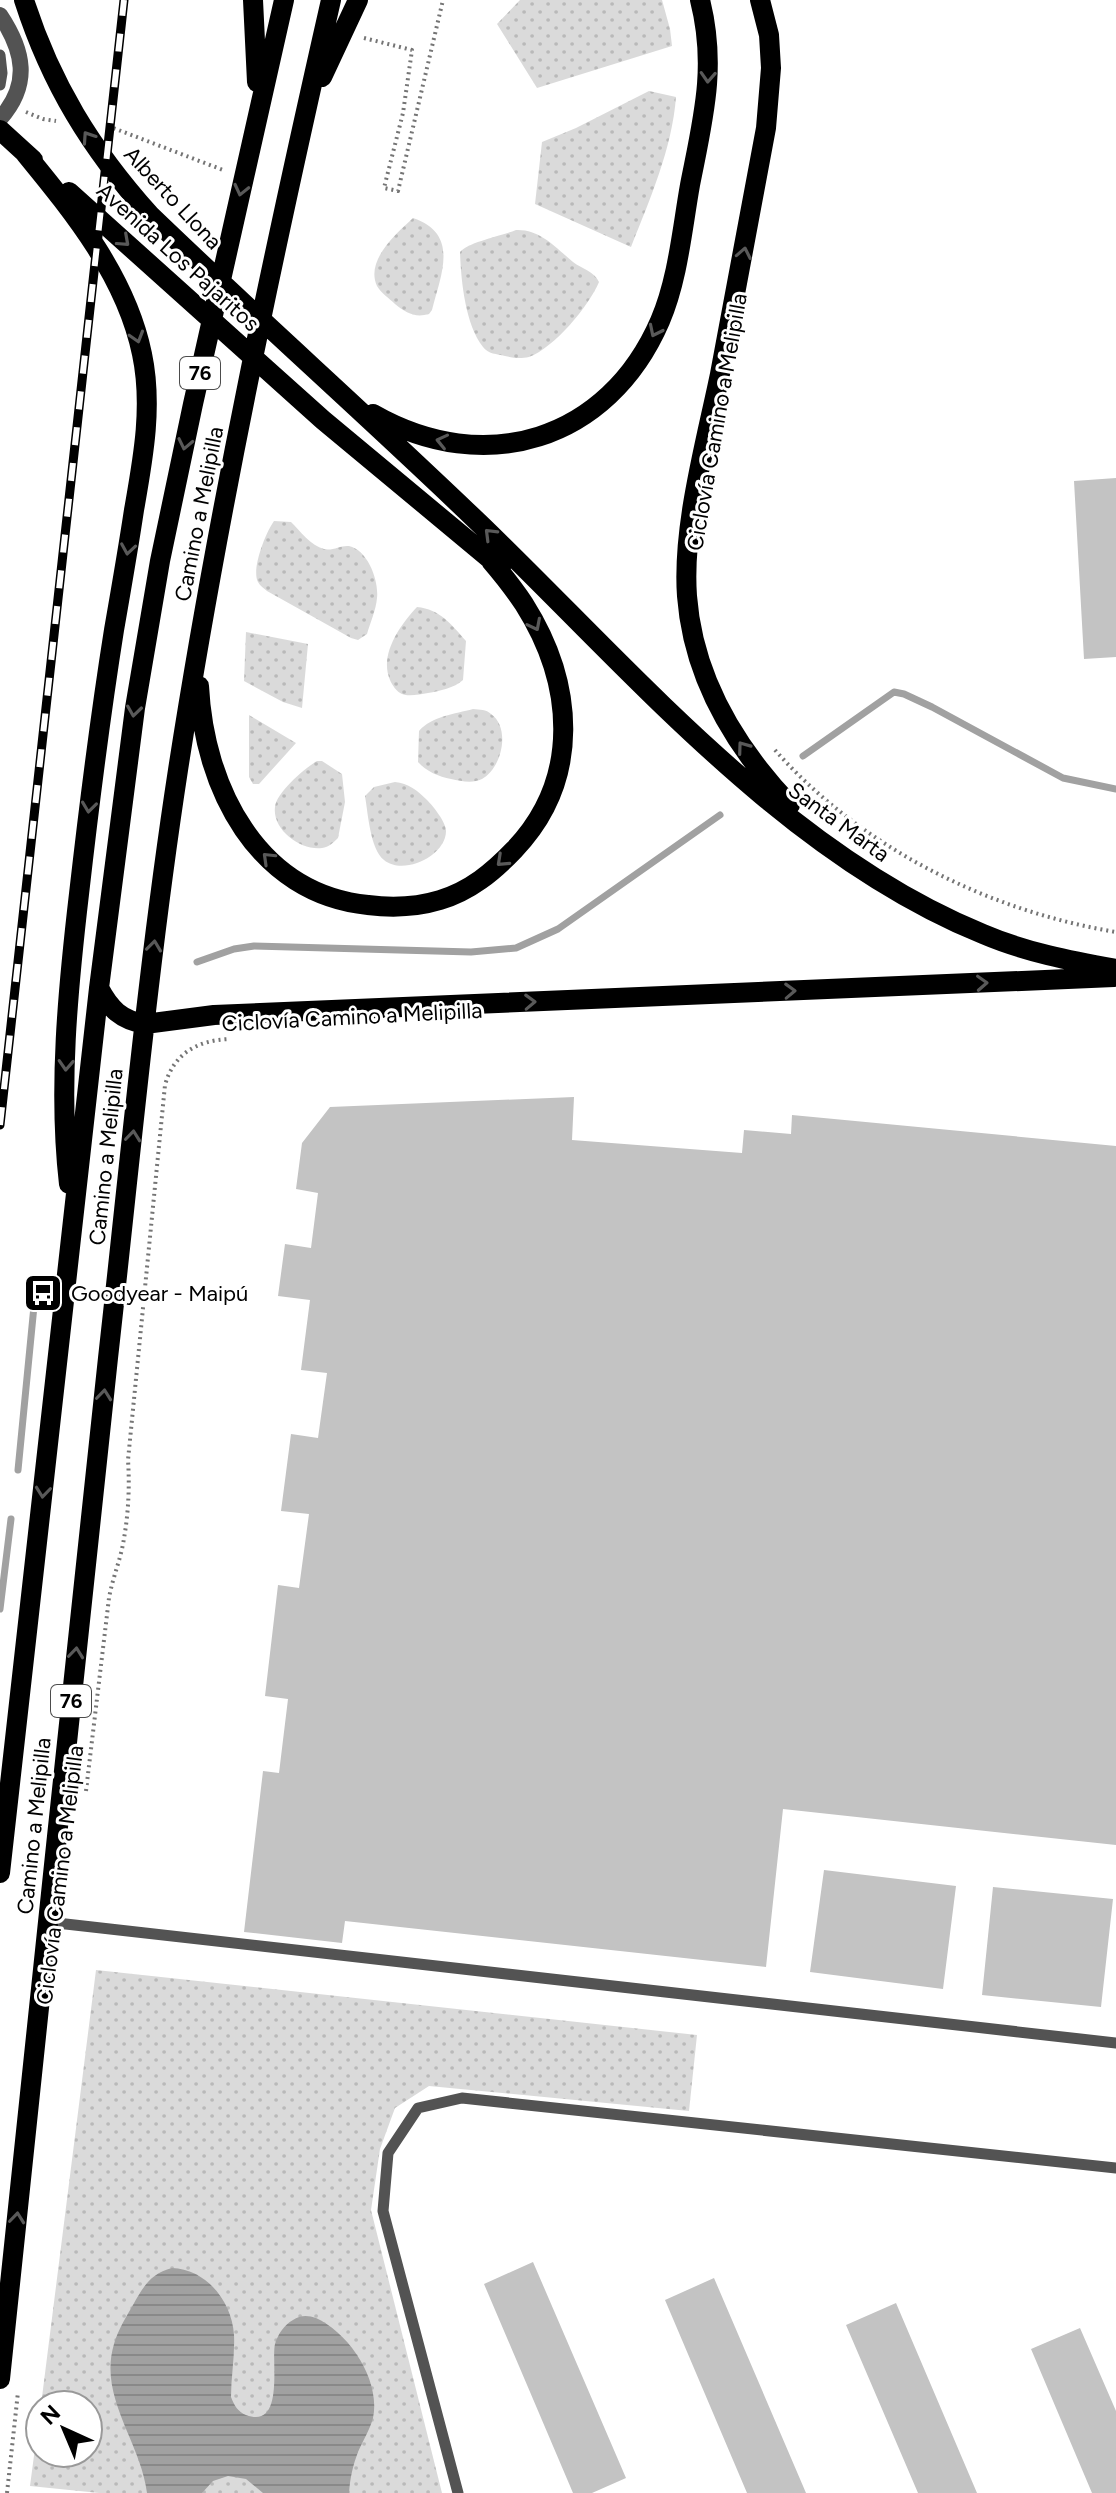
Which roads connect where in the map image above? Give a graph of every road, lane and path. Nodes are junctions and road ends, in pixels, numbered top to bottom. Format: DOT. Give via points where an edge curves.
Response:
graph roads {
  1 [pos="21,0"];
  2 [pos="253,0"];
  3 [pos="260,0"];
  4 [pos="284,0"];
  5 [pos="331,0"];
  6 [pos="358,0"];
  7 [pos="443,0"];
  8 [pos="700,0"];
  9 [pos="760,0"];
  10 [pos="0,15"];
  11 [pos="342,34"];
  12 [pos="14,37"];
  13 [pos="256,42"];
  14 [pos="0,55"];
  15 [pos="0,85"];
  16 [pos="12,105"];
  17 [pos="258,114"];
  18 [pos="304,118"];
  19 [pos="0,119"];
  20 [pos="57,121"];
  21 [pos="96,125"];
  22 [pos="0,130"];
  23 [pos="24,152"];
  24 [pos="244,179"];
  25 [pos="339,391"];
  26 [pos="323,420"];
  27 [pos="491,561"];
  28 [pos="585,628"];
  29 [pos="197,649"];
  30 [pos="769,743"];
  31 [pos="831,848"];
  32 [pos="1116,932"];
  33 [pos="1116,969"];
  34 [pos="1116,977"];
  35 [pos="99,988"];
  36 [pos="145,1024"];
  37 [pos="232,1039"];
  38 [pos="73,1219"];
  39 [pos="85,1800"];
  40 [pos="0,1873"];
  41 [pos="48,1922"];
  42 [pos="1116,2043"];
  43 [pos="1116,2168"];
  44 [pos="10,2381"];
  45 [pos="7,2493"];
  46 [pos="458,2493"];
  1 -- 12 [label="street"];
  25 -- 1 [label="main road, Alberto Llona, one-way" via="124,185 63,95"];
  2 -- 13 [label="main road"];
  3 -- 13 [label="main road"];
  4 -- 17 [label="main road, Camino a Melipilla / 76"];
  5 -- 18 [label="main road, Camino a Melipilla / 76"];
  6 -- 11 [label="main road"];
  7 -- 11 [label="path" via="398,191 384,188 412,50"];
  8 -- 25 [label="main road, one-way" via="707,98 672,282 650,341 615,388 555,431 493,446 451,443 406,430"];
  31 -- 9 [label="main road, one-way" via="728,726 704,676 687,596 695,500 766,128 771,68"];
  10 -- 12 [label="street"];
  11 -- 18 [label="main road"];
  12 -- 16 [label="street" via="20,78"];
  13 -- 17 [label="main road"];
  14 -- 15 [label="lane"];
  16 -- 19 [label="street"];
  16 -- 20 [label="path"];
  17 -- 24 [label="main road, Camino a Melipilla / 76"];
  18 -- 29 [label="main road, Camino a Melipilla / 76"];
  21 -- 24 [label="path"];
  22 -- 23 [label="main road, Avenida Los Pajaritos"];
  23 -- 26 [label="main road, Avenida Los Pajaritos, one-way"];
  23 -- 38 [label="main road, one-way" via="112,275 133,324 147,388 141,472 105,690 71,966 65,1152"];
  24 -- 35 [label="main road, Camino a Melipilla / 76, one-way" via="147,634"];
  28 -- 25 [label="main road, Santa Marta, one-way"];
  26 -- 27 [label="main road, Santa Marta"];
  27 -- 28 [label="main road, Santa Marta"];
  27 -- 29 [label="main road, one-way" via="525,605 555,671 564,716 561,762 552,793 525,838 481,880 438,901 393,908 339,900 301,884 264,856 227,801 209,754"];
  28 -- 31 [label="main road, Santa Marta" via="717,755"];
  36 -- 29 [label="main road, Camino a Melipilla / 76, one-way"];
  30 -- 32 [label="path" via="823,797 913,861 1014,905"];
  31 -- 33 [label="main road, Santa Marta" via="915,902 984,935"];
  36 -- 34 [label="main road, one-way" via="214,1015"];
  35 -- 36 [label="main road" via="117,1013"];
  35 -- 38 [label="main road, Camino a Melipilla / 76"];
  41 -- 36 [label="main road, Camino a Melipilla / 76, one-way"];
  37 -- 39 [label="path, Ciclovía Camino a Melipilla" via="186,1051 172,1065 165,1085 127,1516 109,1598"];
  38 -- 40 [label="main road, Camino a Melipilla / 76, one-way"];
  41 -- 42 [label="lane"];
  44 -- 41 [label="main road, Camino a Melipilla / 76, one-way"];
  43 -- 46 [label="lane" via="462,2098 418,2108 388,2153 383,2211"];
  44 -- 45 [label="path"];
}
